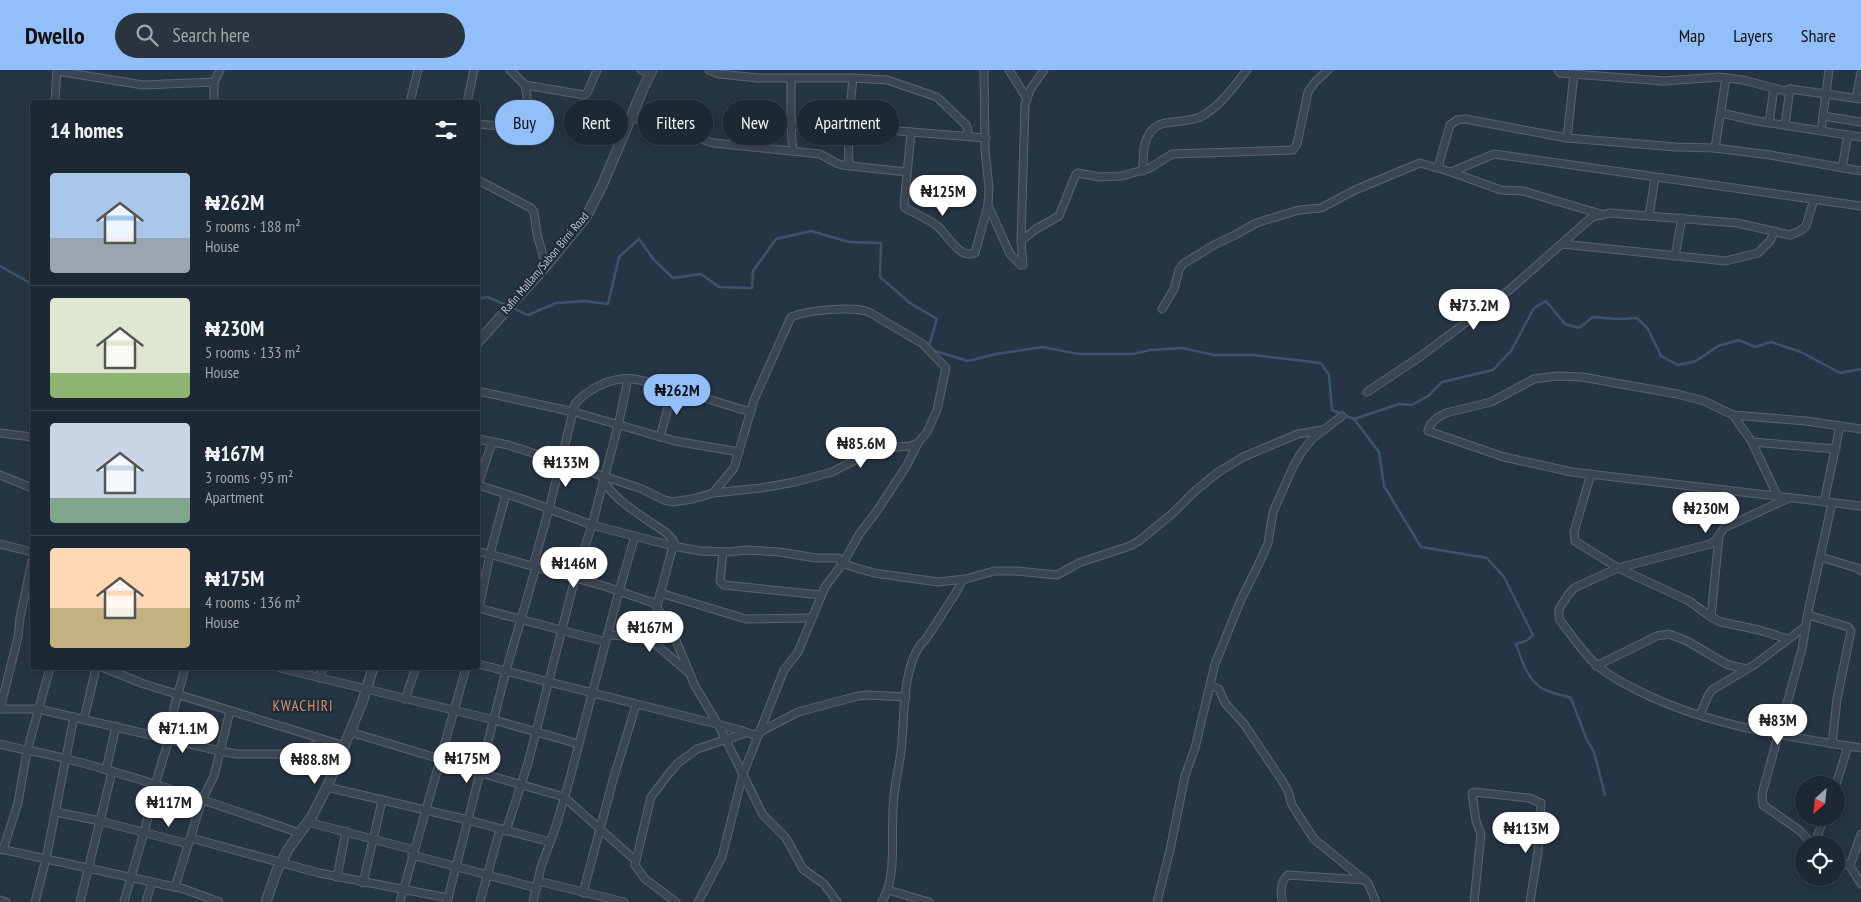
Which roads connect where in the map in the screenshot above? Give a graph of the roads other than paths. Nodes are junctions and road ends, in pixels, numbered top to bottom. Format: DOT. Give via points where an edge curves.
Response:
graph roads {
  1 [pos="57,70"];
  2 [pos="220,70"];
  3 [pos="418,70"];
  4 [pos="474,70"];
  5 [pos="510,70"];
  6 [pos="597,70"];
  7 [pos="709,70"];
  8 [pos="984,70"];
  9 [pos="1009,70"];
  10 [pos="1044,70"];
  11 [pos="1247,70"];
  12 [pos="1328,70"];
  13 [pos="1558,70"];
  14 [pos="1829,70"];
  15 [pos="648,71"];
  16 [pos="1861,73"];
  17 [pos="1574,74"];
  18 [pos="1626,74"];
  19 [pos="791,78"];
  20 [pos="853,78"];
  21 [pos="1726,78"];
  22 [pos="214,82"];
  23 [pos="525,85"];
  24 [pos="1774,88"];
  25 [pos="1790,90"];
  26 [pos="1826,94"];
  27 [pos="1026,97"];
  28 [pos="1859,99"];
  29 [pos="55,100"];
  30 [pos="214,100"];
  31 [pos="410,100"];
  32 [pos="467,100"];
  33 [pos="851,100"];
  34 [pos="1721,113"];
  35 [pos="1823,116"];
  36 [pos="631,117"];
  37 [pos="1861,122"];
  38 [pos="1769,123"];
  39 [pos="480,124"];
  40 [pos="1785,125"];
  41 [pos="790,126"];
  42 [pos="797,126"];
  43 [pos="899,131"];
  44 [pos="1821,131"];
  45 [pos="911,132"];
  46 [pos="1848,135"];
  47 [pos="967,136"];
  48 [pos="1861,137"];
  49 [pos="986,138"];
  50 [pos="1567,138"];
  51 [pos="848,145"];
  52 [pos="1715,148"];
  53 [pos="793,151"];
  54 [pos="849,166"];
  55 [pos="1438,167"];
  56 [pos="1842,168"];
  57 [pos="1143,171"];
  58 [pos="1861,171"];
  59 [pos="906,172"];
  60 [pos="1451,172"];
  61 [pos="1655,178"];
  62 [pos="480,181"];
  63 [pos="1814,199"];
  64 [pos="988,205"];
  65 [pos="1861,206"];
  66 [pos="1602,214"];
  67 [pos="1648,216"];
  68 [pos="1682,218"];
  69 [pos="1775,231"];
  70 [pos="1021,241"];
  71 [pos="1562,244"];
  72 [pos="1675,256"];
  73 [pos="546,266"];
  74 [pos="1162,309"];
  75 [pos="480,340"];
  76 [pos="628,379"];
  77 [pos="673,389"];
  78 [pos="480,391"];
  79 [pos="1367,392"];
  80 [pos="574,412"];
  81 [pos="751,412"];
  82 [pos="1733,415"];
  83 [pos="1342,416"];
  84 [pos="618,426"];
  85 [pos="1840,426"];
  86 [pos="1861,429"];
  87 [pos="1322,430"];
  88 [pos="0,433"];
  89 [pos="30,437"];
  90 [pos="660,437"];
  91 [pos="480,439"];
  92 [pos="492,442"];
  93 [pos="1752,442"];
  94 [pos="918,444"];
  95 [pos="1836,449"];
  96 [pos="740,452"];
  97 [pos="561,462"];
  98 [pos="1591,474"];
  99 [pos="0,475"];
  100 [pos="604,478"];
  101 [pos="480,479"];
  102 [pos="480,486"];
  103 [pos="30,487"];
  104 [pos="713,493"];
  105 [pos="506,494"];
  106 [pos="1778,497"];
  107 [pos="1789,498"];
  108 [pos="1828,502"];
  109 [pos="1861,506"];
  110 [pos="550,509"];
  111 [pos="592,525"];
  112 [pos="635,536"];
  113 [pos="1719,536"];
  114 [pos="0,544"];
  115 [pos="673,546"];
  116 [pos="30,552"];
  117 [pos="480,552"];
  118 [pos="723,552"];
  119 [pos="490,554"];
  120 [pos="1820,557"];
  121 [pos="843,562"];
  122 [pos="535,566"];
  123 [pos="1618,568"];
  124 [pos="30,570"];
  125 [pos="1861,571"];
  126 [pos="575,578"];
  127 [pos="963,579"];
  128 [pos="619,591"];
  129 [pos="660,593"];
  130 [pos="821,595"];
  131 [pos="480,599"];
  132 [pos="657,606"];
  133 [pos="480,609"];
  134 [pos="1808,615"];
  135 [pos="1711,617"];
  136 [pos="812,618"];
  137 [pos="521,620"];
  138 [pos="1806,626"];
  139 [pos="562,631"];
  140 [pos="607,639"];
  141 [pos="1788,639"];
  142 [pos="480,664"];
  143 [pos="1596,666"];
  144 [pos="1747,669"];
  145 [pos="49,670"];
  146 [pos="96,670"];
  147 [pos="109,670"];
  148 [pos="184,670"];
  149 [pos="288,670"];
  150 [pos="322,670"];
  151 [pos="372,670"];
  152 [pos="415,670"];
  153 [pos="465,670"];
  154 [pos="506,671"];
  155 [pos="691,674"];
  156 [pos="319,678"];
  157 [pos="550,682"];
  158 [pos="1210,685"];
  159 [pos="367,689"];
  160 [pos="593,693"];
  161 [pos="178,694"];
  162 [pos="906,697"];
  163 [pos="405,699"];
  164 [pos="636,705"];
  165 [pos="0,709"];
  166 [pos="38,709"];
  167 [pos="230,711"];
  168 [pos="454,711"];
  169 [pos="1700,716"];
  170 [pos="74,717"];
  171 [pos="84,719"];
  172 [pos="494,720"];
  173 [pos="116,726"];
  174 [pos="719,726"];
  175 [pos="350,732"];
  176 [pos="535,732"];
  177 [pos="760,732"];
  178 [pos="746,733"];
  179 [pos="1779,736"];
  180 [pos="167,739"];
  181 [pos="726,739"];
  182 [pos="324,740"];
  183 [pos="0,744"];
  184 [pos="579,744"];
  185 [pos="1832,744"];
  186 [pos="345,746"];
  187 [pos="1848,746"];
  188 [pos="1861,748"];
  189 [pos="28,751"];
  190 [pos="220,752"];
  191 [pos="65,758"];
  192 [pos="440,759"];
  193 [pos="109,771"];
  194 [pos="481,771"];
  195 [pos="743,774"];
  196 [pos="1839,776"];
  197 [pos="156,785"];
  198 [pos="521,785"];
  199 [pos="327,787"];
  200 [pos="564,797"];
  201 [pos="202,800"];
  202 [pos="382,801"];
  203 [pos="425,810"];
  204 [pos="56,812"];
  205 [pos="468,820"];
  206 [pos="100,821"];
  207 [pos="308,822"];
  208 [pos="601,828"];
  209 [pos="503,830"];
  210 [pos="346,831"];
  211 [pos="144,832"];
  212 [pos="300,833"];
  213 [pos="1861,834"];
  214 [pos="1805,836"];
  215 [pos="373,838"];
  216 [pos="189,841"];
  217 [pos="550,842"];
  218 [pos="2,850"];
  219 [pos="413,852"];
  220 [pos="46,859"];
  221 [pos="635,860"];
  222 [pos="281,862"];
  223 [pos="1845,864"];
  224 [pos="456,866"];
  225 [pos="1850,866"];
  226 [pos="88,868"];
  227 [pos="488,874"];
  228 [pos="337,877"];
  229 [pos="131,878"];
  230 [pos="1365,880"];
  231 [pos="152,882"];
  232 [pos="363,882"];
  233 [pos="537,884"];
  234 [pos="1861,884"];
  235 [pos="175,887"];
  236 [pos="403,889"];
  237 [pos="888,890"];
  238 [pos="583,893"];
  239 [pos="0,900"];
  240 [pos="449,901"];
  241 [pos="6,902"];
  242 [pos="35,902"];
  243 [pos="80,902"];
  244 [pos="124,902"];
  245 [pos="146,902"];
  246 [pos="217,902"];
  247 [pos="266,902"];
  248 [pos="400,902"];
  249 [pos="480,902"];
  250 [pos="533,902"];
  251 [pos="624,902"];
  252 [pos="676,902"];
  253 [pos="698,902"];
  254 [pos="837,902"];
  255 [pos="882,902"];
  256 [pos="929,902"];
  257 [pos="1157,902"];
  258 [pos="1283,902"];
  259 [pos="1376,902"];
  260 [pos="1474,902"];
  261 [pos="1530,902"];
  1 -- 22 [label="street" via="143,85"];
  1 -- 29 [label="street"];
  2 -- 22 [label="street"];
  3 -- 31 [label="street"];
  4 -- 32 [label="street"];
  5 -- 23 [label="street"];
  6 -- 23 [label="street" via="584,95"];
  7 -- 19 [label="street" via="758,78"];
  8 -- 49 [label="street"];
  9 -- 27 [label="street"];
  10 -- 27 [label="street"];
  11 -- 57 [label="street" via="1224,99 1203,116 1155,128 1148,136 1143,151"];
  12 -- 57 [label="street" via="1308,92 1293,150 1172,154"];
  13 -- 17 [label="street" via="1559,73"];
  14 -- 26 [label="street"];
  15 -- 36 [label="street, Rafin Mallam/Sabon Birni Road"];
  16 -- 28 [label="street"];
  17 -- 18 [label="street"];
  17 -- 50 [label="street"];
  18 -- 21 [label="street" via="1664,81"];
  19 -- 20 [label="street"];
  19 -- 41 [label="street"];
  20 -- 33 [label="street"];
  20 -- 47 [label="street" via="887,80 937,97 966,125"];
  21 -- 24 [label="street"];
  21 -- 34 [label="street"];
  22 -- 30 [label="street"];
  23 -- 39 [label="street" via="527,120 524,125 520,128"];
  24 -- 25 [label="street"];
  24 -- 38 [label="street"];
  25 -- 26 [label="street"];
  25 -- 40 [label="street"];
  26 -- 28 [label="street"];
  26 -- 35 [label="street"];
  27 -- 70 [label="street"];
  34 -- 38 [label="street"];
  34 -- 52 [label="street"];
  35 -- 37 [label="street"];
  35 -- 44 [label="street"];
  36 -- 53 [label="street" via="713,143"];
  36 -- 73 [label="street, Rafin Mallam/Sabon Birni Road" via="586,217"];
  38 -- 40 [label="street"];
  40 -- 44 [label="street"];
  41 -- 42 [label="street"];
  41 -- 53 [label="street"];
  43 -- 45 [label="street"];
  44 -- 46 [label="street"];
  45 -- 47 [label="street"];
  45 -- 59 [label="street"];
  46 -- 48 [label="street"];
  46 -- 56 [label="street"];
  47 -- 49 [label="street"];
  49 -- 64 [label="street"];
  50 -- 52 [label="street"];
  50 -- 55 [label="street" via="1457,120 1450,125"];
  51 -- 54 [label="street"];
  52 -- 56 [label="street"];
  53 -- 54 [label="street" via="820,154"];
  54 -- 59 [label="street"];
  55 -- 60 [label="street"];
  55 -- 74 [label="street" via="1420,163 1355,190 1322,208 1299,210 1242,229 1183,264"];
  56 -- 58 [label="street"];
  57 -- 70 [label="street" via="1107,177 1076,174 1057,218"];
  59 -- 64 [label="street" via="905,208 937,226 950,242 968,254 975,253"];
  60 -- 61 [label="street" via="1494,154"];
  60 -- 66 [label="street" via="1502,190 1523,191"];
  61 -- 63 [label="street"];
  61 -- 67 [label="street"];
  62 -- 73 [label="street" via="531,208"];
  63 -- 65 [label="street"];
  63 -- 69 [label="street" via="1806,226 1800,231 1790,235"];
  64 -- 70 [label="street" via="1010,254 1021,265 1024,263"];
  66 -- 67 [label="street"];
  66 -- 71 [label="street" via="1592,217"];
  67 -- 68 [label="street"];
  68 -- 69 [label="street" via="1737,223"];
  68 -- 72 [label="street"];
  69 -- 72 [label="street" via="1758,252 1734,260"];
  71 -- 72 [label="street"];
  71 -- 79 [label="street" via="1508,292"];
  73 -- 75 [label="street, Rafin Mallam/Sabon Birni Road"];
  76 -- 77 [label="street"];
  76 -- 80 [label="street" via="604,384 586,394 575,404"];
  76 -- 84 [label="street"];
  77 -- 81 [label="street"];
  77 -- 90 [label="street"];
  78 -- 80 [label="street"];
  80 -- 84 [label="street"];
  80 -- 97 [label="street"];
  81 -- 94 [label="street" via="791,317 825,310 862,310 923,344 946,368 937,410"];
  81 -- 96 [label="street"];
  82 -- 85 [label="street"];
  82 -- 93 [label="street"];
  82 -- 98 [label="street" via="1704,401 1677,394 1582,377 1558,376 1534,379 1491,402 1446,414 1437,418 1428,430 1516,460"];
  83 -- 87 [label="street"];
  84 -- 90 [label="street"];
  84 -- 100 [label="street"];
  85 -- 86 [label="street"];
  85 -- 95 [label="street"];
  87 -- 127 [label="street" via="1298,434 1243,457 1194,492 1160,525 1130,546 1081,562 1057,576 994,571"];
  87 -- 158 [label="street" via="1301,452 1273,512 1268,544 1240,602"];
  88 -- 89 [label="street"];
  90 -- 96 [label="street"];
  91 -- 92 [label="street"];
  92 -- 97 [label="street"];
  92 -- 101 [label="street"];
  93 -- 95 [label="street"];
  93 -- 106 [label="street"];
  94 -- 104 [label="street" via="878,450 825,475 761,488"];
  94 -- 121 [label="street"];
  95 -- 108 [label="street"];
  96 -- 104 [label="street" via="734,468"];
  97 -- 100 [label="street"];
  97 -- 110 [label="street"];
  98 -- 106 [label="street"];
  98 -- 123 [label="street" via="1574,532 1575,541"];
  99 -- 103 [label="street"];
  100 -- 104 [label="street" via="673,502"];
  100 -- 111 [label="street"];
  100 -- 115 [label="street" via="610,491 672,539"];
  102 -- 105 [label="street"];
  105 -- 110 [label="street"];
  105 -- 119 [label="street"];
  106 -- 107 [label="street"];
  107 -- 108 [label="street"];
  107 -- 113 [label="street" via="1724,528"];
  108 -- 109 [label="street"];
  108 -- 120 [label="street"];
  110 -- 111 [label="street"];
  110 -- 122 [label="street"];
  111 -- 112 [label="street"];
  111 -- 126 [label="street"];
  112 -- 115 [label="street"];
  112 -- 128 [label="street"];
  113 -- 123 [label="street" via="1710,544"];
  113 -- 135 [label="street"];
  114 -- 116 [label="street"];
  115 -- 118 [label="street"];
  115 -- 129 [label="street"];
  117 -- 119 [label="street"];
  118 -- 121 [label="street" via="779,552 838,558"];
  118 -- 130 [label="street" via="720,581 724,585"];
  119 -- 122 [label="street"];
  119 -- 131 [label="street"];
  120 -- 125 [label="street"];
  120 -- 134 [label="street"];
  121 -- 127 [label="street" via="874,573 938,582"];
  121 -- 130 [label="street"];
  122 -- 126 [label="street"];
  122 -- 137 [label="street"];
  123 -- 135 [label="street" via="1688,601"];
  123 -- 143 [label="street" via="1574,588 1559,609 1559,619"];
  124 -- 165 [label="street"];
  126 -- 128 [label="street"];
  126 -- 139 [label="street"];
  127 -- 162 [label="street" via="916,653"];
  128 -- 132 [label="street"];
  128 -- 140 [label="street"];
  129 -- 132 [label="street"];
  129 -- 136 [label="street" via="746,619"];
  130 -- 136 [label="street"];
  132 -- 155 [label="street"];
  133 -- 137 [label="street"];
  134 -- 138 [label="street"];
  134 -- 185 [label="street" via="1848,627 1851,631"];
  135 -- 141 [label="street" via="1726,624"];
  136 -- 177 [label="street" via="798,652 784,670"];
  137 -- 139 [label="street"];
  137 -- 154 [label="street"];
  138 -- 141 [label="street"];
  138 -- 179 [label="street"];
  139 -- 140 [label="street"];
  139 -- 157 [label="street"];
  140 -- 155 [label="street" via="624,636 652,641"];
  140 -- 160 [label="street"];
  141 -- 144 [label="street"];
  142 -- 154 [label="street"];
  143 -- 144 [label="street" via="1657,636 1669,634 1728,665"];
  143 -- 169 [label="street" via="1646,695"];
  144 -- 169 [label="street" via="1712,690"];
  145 -- 166 [label="street"];
  146 -- 171 [label="street"];
  147 -- 161 [label="street"];
  148 -- 161 [label="street"];
  149 -- 156 [label="street"];
  150 -- 156 [label="street"];
  151 -- 159 [label="street"];
  152 -- 163 [label="street"];
  153 -- 168 [label="street"];
  154 -- 157 [label="street"];
  154 -- 172 [label="street"];
  155 -- 174 [label="street"];
  156 -- 159 [label="street"];
  157 -- 160 [label="street"];
  157 -- 176 [label="street"];
  158 -- 230 [label="street" via="1220,689 1225,703 1244,724 1285,785 1292,805 1314,839"];
  158 -- 257 [label="street" via="1185,776"];
  159 -- 163 [label="street"];
  159 -- 175 [label="street"];
  160 -- 164 [label="street"];
  160 -- 184 [label="street"];
  161 -- 167 [label="street"];
  161 -- 180 [label="street"];
  162 -- 177 [label="street" via="858,696 798,712"];
  162 -- 237 [label="street" via="892,810"];
  163 -- 168 [label="street"];
  164 -- 174 [label="street"];
  164 -- 208 [label="street"];
  165 -- 166 [label="street"];
  166 -- 170 [label="street"];
  166 -- 189 [label="street"];
  167 -- 182 [label="street"];
  167 -- 190 [label="street"];
  168 -- 172 [label="street"];
  168 -- 192 [label="street"];
  169 -- 179 [label="street"];
  170 -- 171 [label="street"];
  170 -- 191 [label="street"];
  171 -- 173 [label="street"];
  172 -- 176 [label="street"];
  172 -- 194 [label="street"];
  173 -- 180 [label="street"];
  173 -- 193 [label="street"];
  174 -- 178 [label="street"];
  174 -- 181 [label="street"];
  175 -- 186 [label="street"];
  175 -- 192 [label="street"];
  176 -- 184 [label="street"];
  176 -- 198 [label="street"];
  177 -- 178 [label="street" via="754,736"];
  177 -- 195 [label="street"];
  178 -- 181 [label="street"];
  179 -- 185 [label="street"];
  179 -- 214 [label="street" via="1762,802"];
  180 -- 190 [label="street"];
  180 -- 197 [label="street"];
  181 -- 195 [label="street"];
  181 -- 221 [label="street" via="688,755 653,793"];
  182 -- 186 [label="street"];
  182 -- 190 [label="street" via="292,754"];
  183 -- 189 [label="street"];
  184 -- 200 [label="street"];
  185 -- 187 [label="street"];
  186 -- 199 [label="street"];
  187 -- 188 [label="street"];
  187 -- 196 [label="street"];
  189 -- 191 [label="street"];
  189 -- 218 [label="street" via="18,802"];
  190 -- 201 [label="street" via="214,776"];
  191 -- 193 [label="street"];
  191 -- 204 [label="street"];
  192 -- 194 [label="street"];
  192 -- 203 [label="street"];
  193 -- 197 [label="street"];
  193 -- 206 [label="street"];
  194 -- 198 [label="street"];
  194 -- 205 [label="street"];
  195 -- 253 [label="street" via="722,857"];
  195 -- 254 [label="street" via="763,816 786,838 803,869 824,884"];
  197 -- 201 [label="street"];
  197 -- 211 [label="street"];
  198 -- 200 [label="street"];
  198 -- 209 [label="street"];
  199 -- 202 [label="street"];
  199 -- 207 [label="street"];
  200 -- 208 [label="street"];
  200 -- 217 [label="street"];
  201 -- 212 [label="street"];
  201 -- 216 [label="street"];
  202 -- 203 [label="street"];
  202 -- 215 [label="street"];
  203 -- 205 [label="street"];
  203 -- 219 [label="street"];
  204 -- 206 [label="street"];
  204 -- 220 [label="street"];
  205 -- 209 [label="street"];
  205 -- 224 [label="street"];
  206 -- 211 [label="street"];
  206 -- 226 [label="street"];
  207 -- 210 [label="street"];
  207 -- 212 [label="street"];
  208 -- 221 [label="street"];
  208 -- 238 [label="street"];
  209 -- 217 [label="street"];
  209 -- 227 [label="street"];
  210 -- 215 [label="street"];
  210 -- 228 [label="street"];
  211 -- 216 [label="street"];
  211 -- 229 [label="street"];
  212 -- 222 [label="street"];
  213 -- 225 [label="street"];
  215 -- 219 [label="street"];
  215 -- 232 [label="street"];
  216 -- 222 [label="street"];
  216 -- 235 [label="street"];
  217 -- 233 [label="street"];
  218 -- 220 [label="street"];
  219 -- 224 [label="street"];
  219 -- 236 [label="street"];
  220 -- 226 [label="street"];
  220 -- 242 [label="street"];
  221 -- 252 [label="street" via="641,875"];
  222 -- 228 [label="street"];
  222 -- 247 [label="street"];
  223 -- 225 [label="street"];
  224 -- 227 [label="street"];
  224 -- 240 [label="street"];
  225 -- 234 [label="street"];
  226 -- 229 [label="street"];
  226 -- 243 [label="street"];
  227 -- 233 [label="street"];
  227 -- 249 [label="street"];
  228 -- 232 [label="street"];
  229 -- 231 [label="street"];
  229 -- 244 [label="street"];
  230 -- 258 [label="street" via="1288,875 1280,894"];
  230 -- 259 [label="street"];
  231 -- 235 [label="street"];
  231 -- 245 [label="street"];
  232 -- 236 [label="street"];
  233 -- 238 [label="street"];
  233 -- 250 [label="street"];
  235 -- 246 [label="street"];
  236 -- 240 [label="street"];
  236 -- 248 [label="street"];
  237 -- 255 [label="street"];
  237 -- 256 [label="street"];
  238 -- 251 [label="street"];
  239 -- 241 [label="street"];
  260 -- 261 [label="street" via="1481,834 1474,792 1529,798 1540,803 1538,852"];
}
